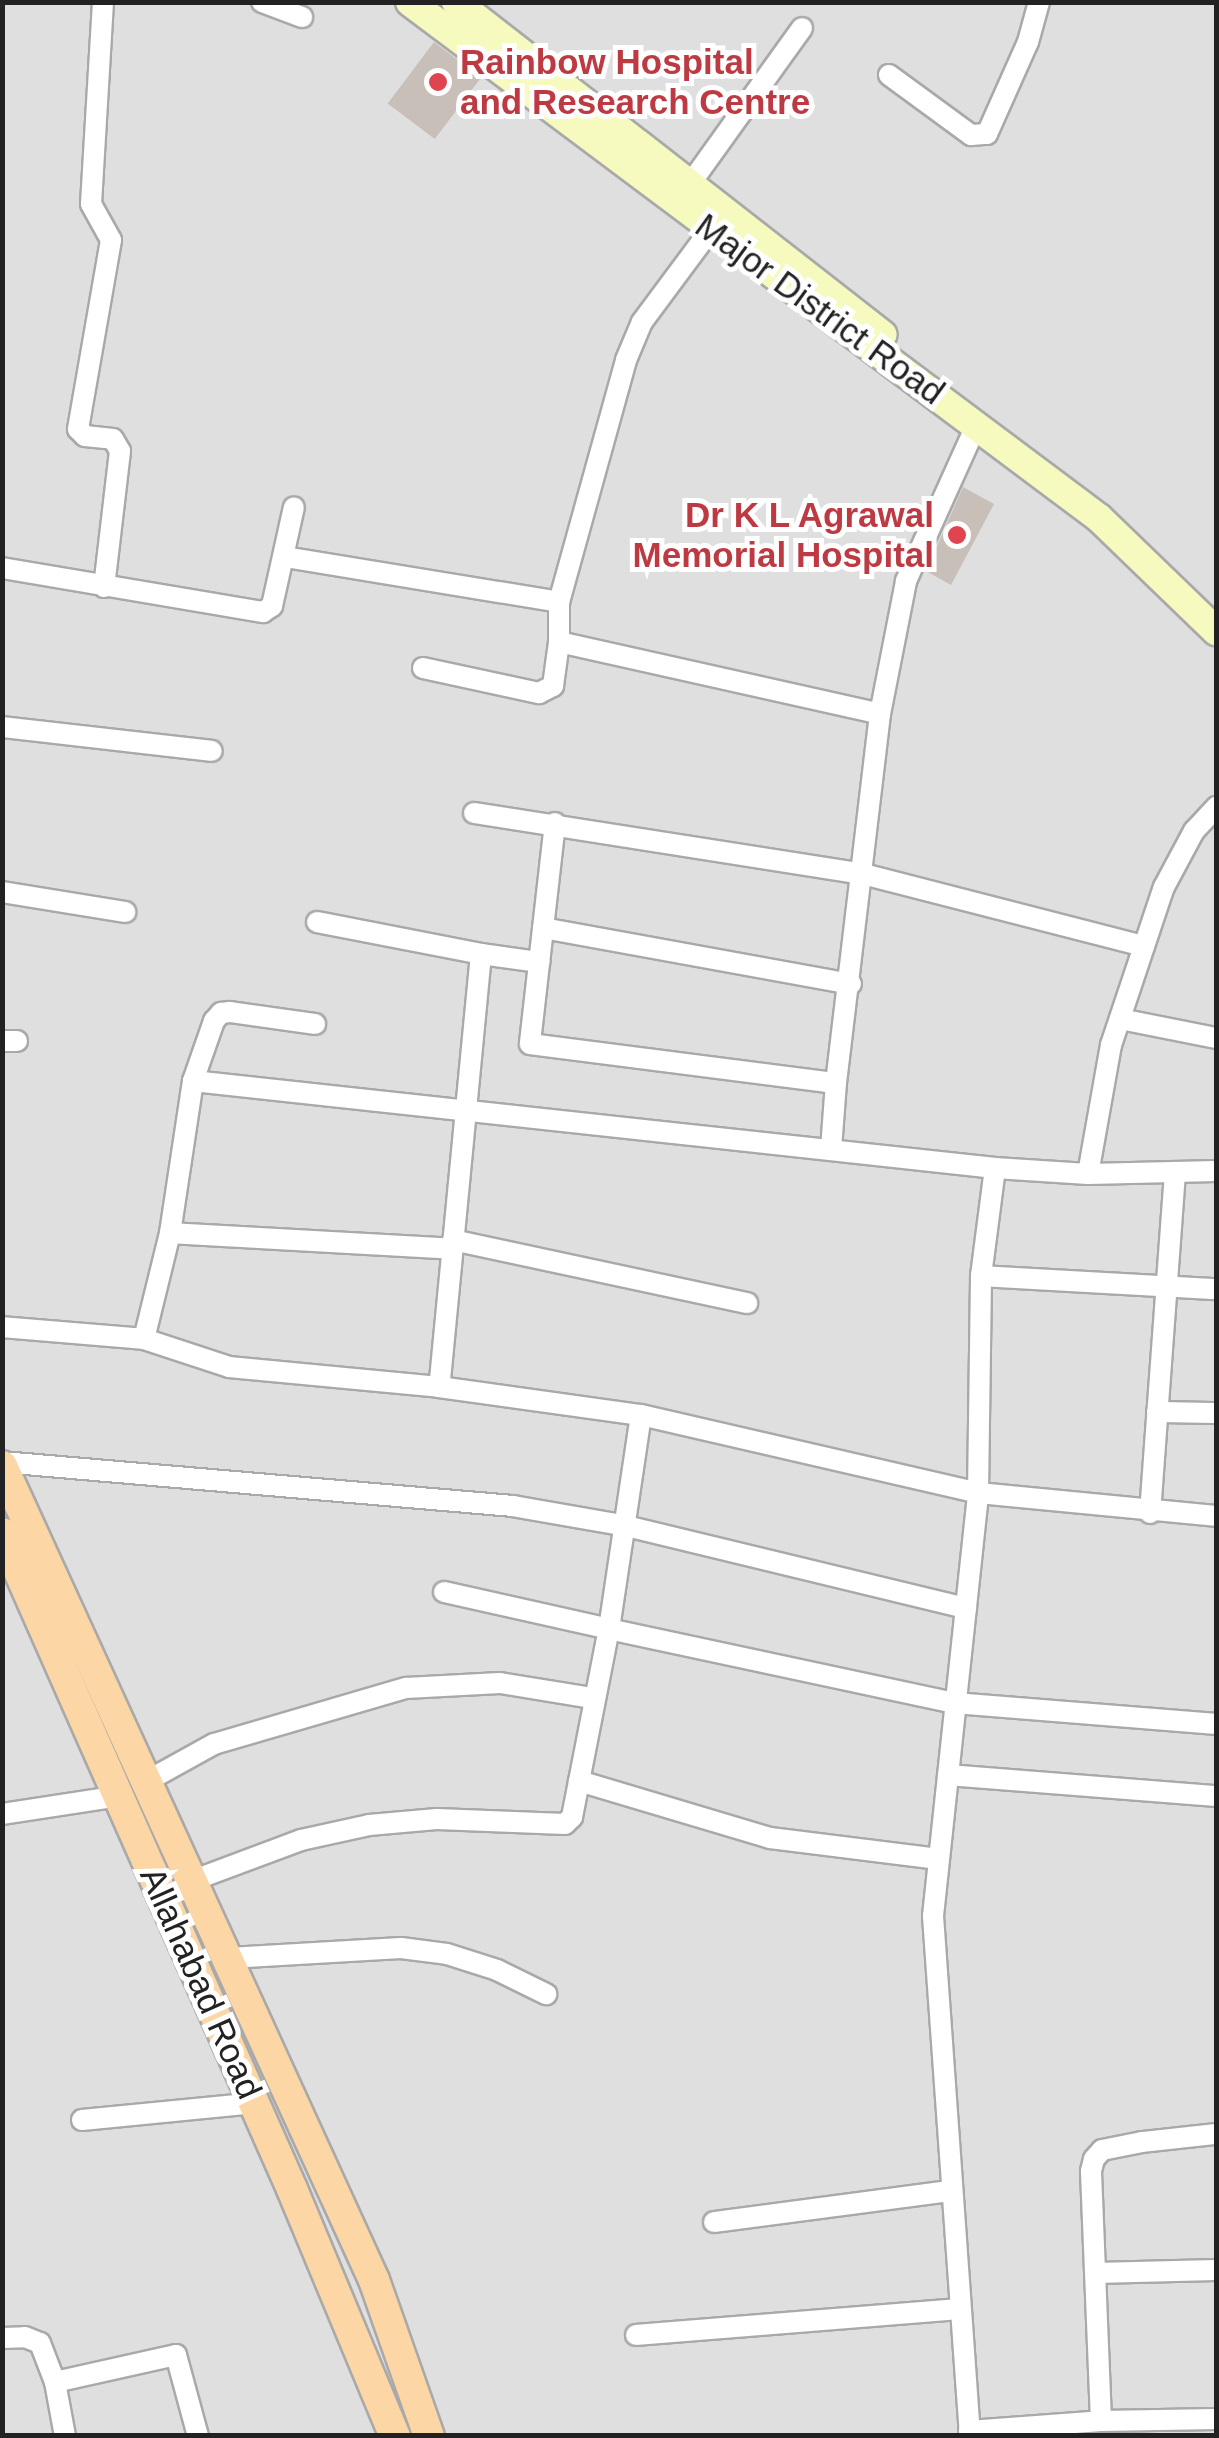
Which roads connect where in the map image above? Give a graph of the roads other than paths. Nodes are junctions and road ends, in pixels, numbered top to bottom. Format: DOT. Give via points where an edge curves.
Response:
graph roads {
  1 [pos="103,2"];
  2 [pos="262,2"];
  3 [pos="410,2"];
  4 [pos="1039,2"];
  5 [pos="460,4"];
  6 [pos="302,17"];
  7 [pos="802,28"];
  8 [pos="888,75"];
  9 [pos="690,184"];
  10 [pos="711,229"];
  11 [pos="977,424"];
  12 [pos="294,507"];
  13 [pos="285,557"];
  14 [pos="2,568"];
  15 [pos="104,587"];
  16 [pos="560,602"];
  17 [pos="1216,616"];
  18 [pos="1216,632"];
  19 [pos="559,642"];
  20 [pos="423,668"];
  21 [pos="880,714"];
  22 [pos="2,727"];
  23 [pos="212,751"];
  24 [pos="1216,808"];
  25 [pos="474,813"];
  26 [pos="555,823"];
  27 [pos="863,874"];
  28 [pos="2,892"];
  29 [pos="125,912"];
  30 [pos="316,922"];
  31 [pos="543,928"];
  32 [pos="1144,946"];
  33 [pos="481,954"];
  34 [pos="539,962"];
  35 [pos="850,984"];
  36 [pos="1120,1019"];
  37 [pos="315,1024"];
  38 [pos="1216,1038"];
  39 [pos="194,1082"];
  40 [pos="836,1083"];
  41 [pos="465,1108"];
  42 [pos="831,1149"];
  43 [pos="994,1168"];
  44 [pos="1216,1171"];
  45 [pos="1175,1172"];
  46 [pos="1088,1174"];
  47 [pos="170,1233"];
  48 [pos="452,1244"];
  49 [pos="981,1276"];
  50 [pos="1167,1286"];
  51 [pos="1216,1289"];
  52 [pos="747,1303"];
  53 [pos="2,1327"];
  54 [pos="144,1339"];
  55 [pos="439,1388"];
  56 [pos="1158,1412"];
  57 [pos="1216,1413"];
  58 [pos="641,1415"];
  59 [pos="3,1469"];
  60 [pos="978,1493"];
  61 [pos="1150,1513"];
  62 [pos="1216,1516"];
  63 [pos="622,1526"];
  64 [pos="2,1533"];
  65 [pos="444,1592"];
  66 [pos="966,1608"];
  67 [pos="609,1629"];
  68 [pos="593,1698"];
  69 [pos="955,1703"];
  70 [pos="1216,1724"];
  71 [pos="948,1775"];
  72 [pos="149,1780"];
  73 [pos="578,1781"];
  74 [pos="119,1796"];
  75 [pos="1216,1796"];
  76 [pos="2,1814"];
  77 [pos="940,1859"];
  78 [pos="194,1880"];
  79 [pos="229,1958"];
  80 [pos="546,1994"];
  81 [pos="254,2104"];
  82 [pos="82,2120"];
  83 [pos="1216,2134"];
  84 [pos="951,2191"];
  85 [pos="714,2222"];
  86 [pos="1216,2270"];
  87 [pos="1095,2273"];
  88 [pos="959,2309"];
  89 [pos="636,2336"];
  90 [pos="2,2338"];
  91 [pos="56,2382"];
  92 [pos="1216,2419"];
  93 [pos="1101,2421"];
  94 [pos="970,2433"];
  95 [pos="65,2436"];
  96 [pos="198,2436"];
  97 [pos="395,2436"];
  98 [pos="429,2436"];
  1 -- 15 [label="street" via="91,204 111,240 78,429 113,440 120,451"];
  2 -- 6 [label="street"];
  3 -- 10 [label="street, Major District Road"];
  4 -- 8 [label="street" via="988,134 972,135"];
  5 -- 9 [label="street"];
  7 -- 9 [label="street"];
  9 -- 17 [label="street" via="1089,497"];
  10 -- 11 [label="street, Major District Road"];
  10 -- 16 [label="street" via="642,322 626,360"];
  11 -- 18 [label="street, Major District Road" via="1100,518"];
  11 -- 21 [label="street" via="906,581"];
  12 -- 13 [label="street"];
  13 -- 15 [label="street" via="272,606 263,612"];
  13 -- 16 [label="street"];
  14 -- 15 [label="street"];
  16 -- 19 [label="street"];
  19 -- 20 [label="street" via="552,686 539,694"];
  19 -- 21 [label="street"];
  21 -- 27 [label="street"];
  22 -- 23 [label="street"];
  24 -- 32 [label="street" via="1194,831 1164,887"];
  25 -- 26 [label="street"];
  26 -- 27 [label="street"];
  26 -- 31 [label="street"];
  27 -- 32 [label="street"];
  27 -- 35 [label="street"];
  28 -- 29 [label="street"];
  30 -- 33 [label="street"];
  31 -- 34 [label="street"];
  31 -- 35 [label="street"];
  32 -- 36 [label="street"];
  33 -- 34 [label="street"];
  33 -- 41 [label="street"];
  34 -- 40 [label="street" via="530,1044"];
  35 -- 40 [label="street"];
  36 -- 38 [label="street"];
  36 -- 46 [label="street"];
  37 -- 39 [label="street" via="222,1012"];
  39 -- 41 [label="street"];
  39 -- 47 [label="street"];
  40 -- 42 [label="street"];
  41 -- 42 [label="street"];
  41 -- 48 [label="street"];
  42 -- 43 [label="street"];
  43 -- 46 [label="street"];
  43 -- 49 [label="street"];
  44 -- 45 [label="street"];
  45 -- 46 [label="street"];
  45 -- 50 [label="street"];
  47 -- 48 [label="street"];
  47 -- 54 [label="street"];
  48 -- 52 [label="street"];
  48 -- 55 [label="street"];
  49 -- 50 [label="street"];
  49 -- 60 [label="street"];
  50 -- 51 [label="street"];
  50 -- 56 [label="street"];
  53 -- 54 [label="street"];
  54 -- 55 [label="street" via="228,1367"];
  55 -- 58 [label="street"];
  56 -- 57 [label="street"];
  56 -- 61 [label="street"];
  58 -- 60 [label="street"];
  58 -- 63 [label="street"];
  59 -- 63 [label="street" via="494,1504"];
  59 -- 72 [label="main road"];
  60 -- 61 [label="street"];
  60 -- 66 [label="street"];
  61 -- 62 [label="street"];
  63 -- 66 [label="street"];
  63 -- 67 [label="street"];
  64 -- 74 [label="main road, Allahabad Road"];
  65 -- 67 [label="street"];
  66 -- 69 [label="street"];
  67 -- 68 [label="street"];
  67 -- 69 [label="street"];
  68 -- 72 [label="street" via="500,1684 406,1688 214,1744"];
  68 -- 73 [label="street"];
  69 -- 70 [label="street"];
  69 -- 71 [label="street"];
  71 -- 75 [label="street"];
  71 -- 77 [label="street"];
  72 -- 78 [label="main road"];
  73 -- 77 [label="street" via="770,1838"];
  73 -- 78 [label="street" via="572,1817 556,1827 438,1819 369,1825 301,1840"];
  74 -- 76 [label="street"];
  74 -- 81 [label="main road, Allahabad Road"];
  77 -- 84 [label="street" via="933,1916"];
  78 -- 79 [label="main road"];
  79 -- 80 [label="street" via="402,1948 463,1960"];
  79 -- 98 [label="main road" via="374,2280"];
  81 -- 82 [label="street"];
  81 -- 97 [label="main road, Allahabad Road"];
  83 -- 87 [label="street" via="1102,2150 1094,2159"];
  84 -- 85 [label="street"];
  84 -- 88 [label="street"];
  86 -- 87 [label="street"];
  87 -- 93 [label="street"];
  88 -- 89 [label="street"];
  88 -- 94 [label="street"];
  90 -- 91 [label="street" via="40,2343"];
  91 -- 95 [label="street"];
  91 -- 96 [label="street" via="176,2355"];
  92 -- 93 [label="street"];
  93 -- 94 [label="street"];
}
